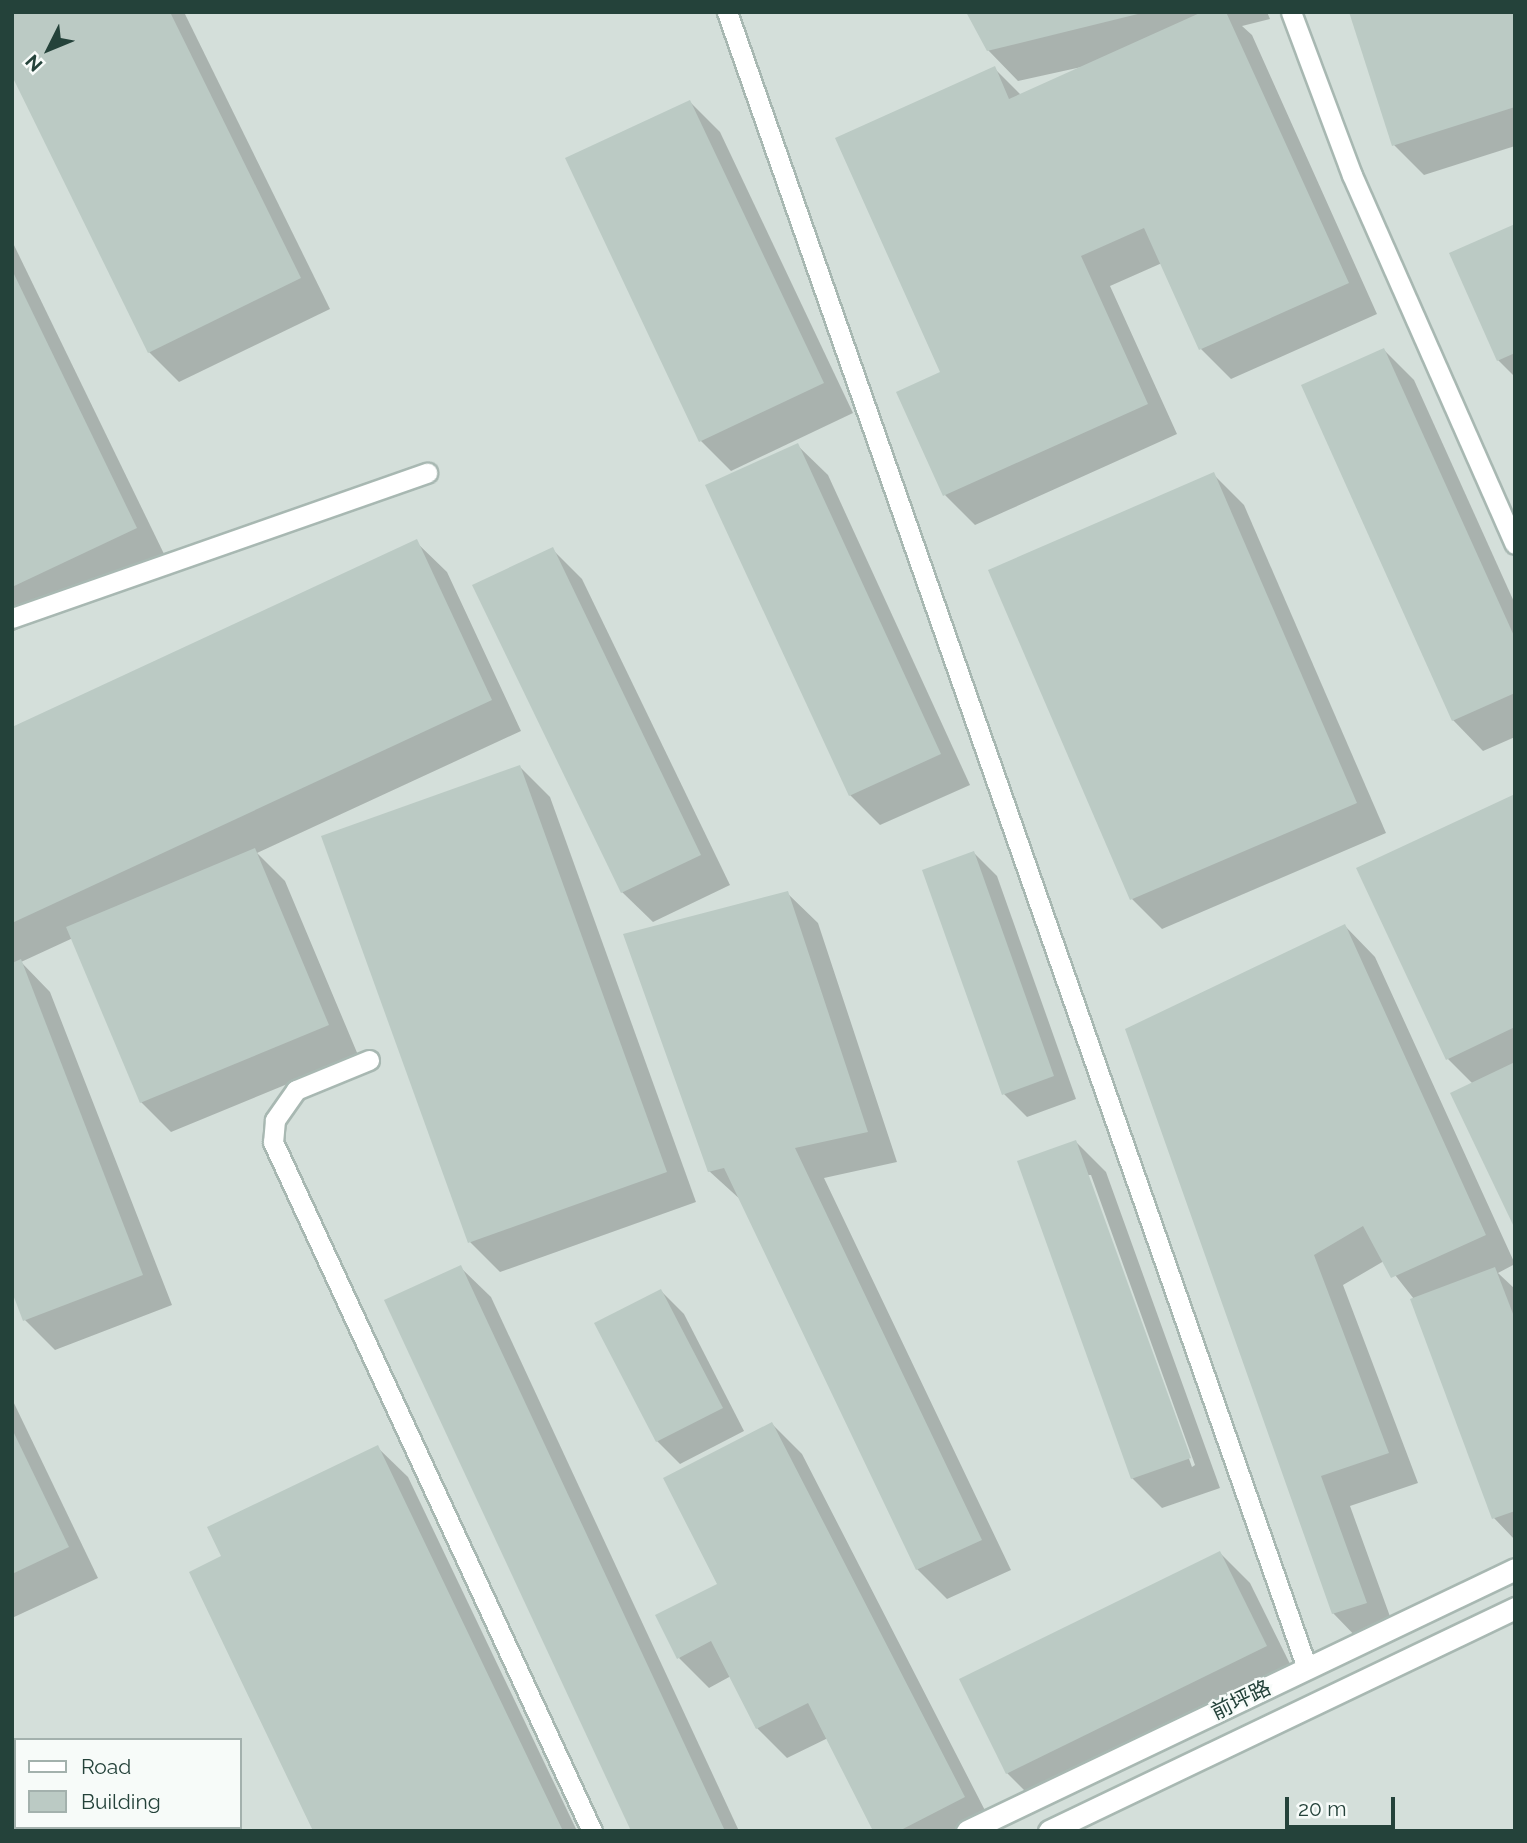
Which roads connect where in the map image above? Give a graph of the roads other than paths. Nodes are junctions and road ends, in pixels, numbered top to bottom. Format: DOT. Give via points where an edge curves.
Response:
graph roads {
  1 [pos="726,12"];
  2 [pos="1291,12"];
  3 [pos="427,473"];
  4 [pos="1515,544"];
  5 [pos="12,618"];
  6 [pos="369,1060"];
  7 [pos="1515,1569"];
  8 [pos="1515,1608"];
  9 [pos="1307,1668"];
  10 [pos="592,1831"];
  11 [pos="967,1831"];
  12 [pos="1049,1831"];
  1 -- 9 [label="lane"];
  2 -- 4 [label="lane" via="1352,175"];
  3 -- 5 [label="lane"];
  6 -- 10 [label="lane" via="296,1090 275,1119 273,1142"];
  7 -- 9 [label="street, 前坪路"];
  8 -- 12 [label="street, 前坪路"];
  9 -- 11 [label="street, 前坪路"];
}
